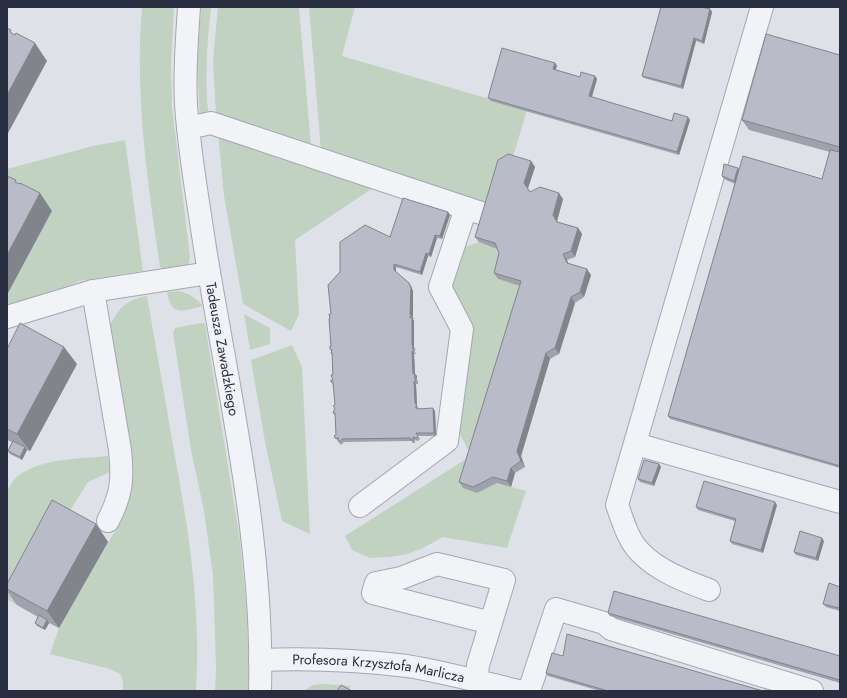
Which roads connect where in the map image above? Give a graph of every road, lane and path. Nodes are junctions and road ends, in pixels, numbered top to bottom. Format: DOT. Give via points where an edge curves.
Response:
graph roads {
  1 [pos="189,7"];
  2 [pos="762,7"];
  3 [pos="188,128"];
  4 [pos="466,208"];
  5 [pos="487,215"];
  6 [pos="209,274"];
  7 [pos="93,291"];
  8 [pos="7,317"];
  9 [pos="636,444"];
  10 [pos="840,502"];
  11 [pos="360,506"];
  12 [pos="108,521"];
  13 [pos="709,590"];
  14 [pos="491,623"];
  15 [pos="260,660"];
  16 [pos="477,686"];
  17 [pos="260,691"];
  18 [pos="518,691"];
  19 [pos="529,691"];
  20 [pos="812,691"];
  1 -- 3 [label="street, Tadeusza Zawadzkiego" via="186,72"];
  2 -- 9 [label="street"];
  3 -- 4 [label="street" via="211,123"];
  3 -- 6 [label="street, Tadeusza Zawadzkiego"];
  4 -- 5 [label="street"];
  4 -- 11 [label="street" via="440,287 462,330 447,441"];
  6 -- 7 [label="street"];
  6 -- 15 [label="street, Tadeusza Zawadzkiego" via="249,510"];
  7 -- 8 [label="street"];
  7 -- 12 [label="street" via="122,474 117,504"];
  9 -- 10 [label="street"];
  9 -- 13 [label="street" via="617,505 625,528 639,552 657,566 673,576"];
  14 -- 14 [label="street" via="504,580 437,564 401,578 376,582 373,593"];
  14 -- 16 [label="street"];
  15 -- 16 [label="street, Profesora Krzysztofa Marlicza" via="319,659 378,663 441,672"];
  15 -- 17 [label="street, Tadeusza Zawadzkiego"];
  16 -- 18 [label="street, Profesora Krzysztofa Marlicza"];
  19 -- 20 [label="street" via="556,609 604,623 610,629"];
}
